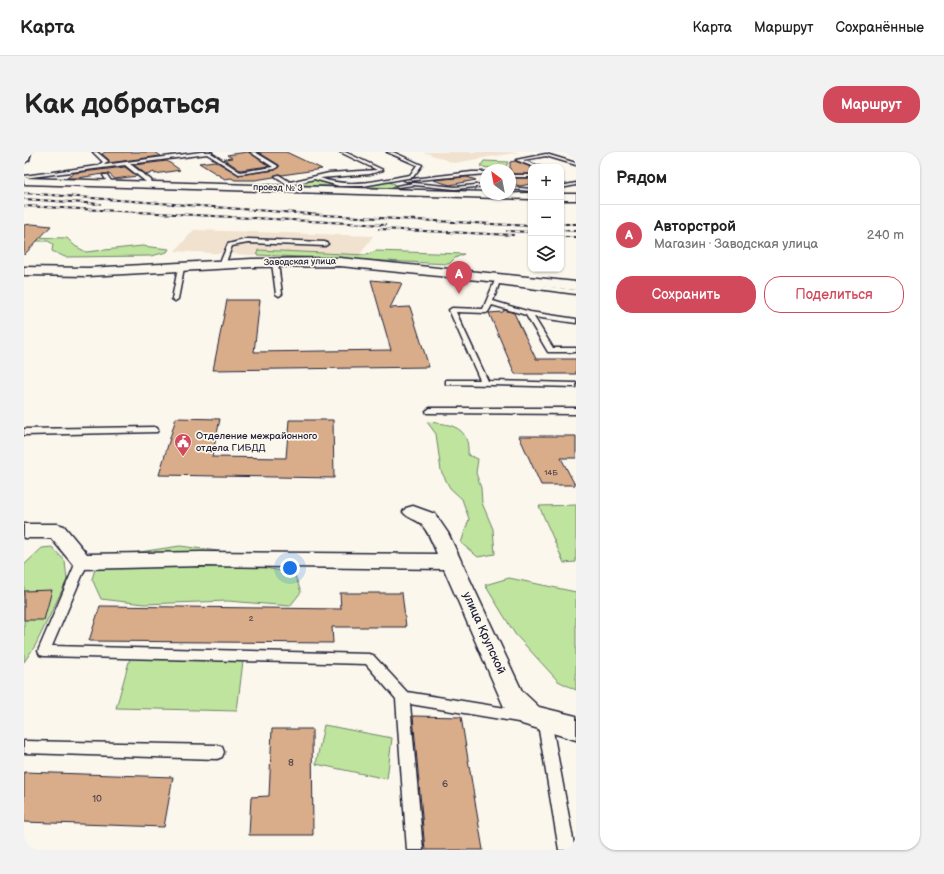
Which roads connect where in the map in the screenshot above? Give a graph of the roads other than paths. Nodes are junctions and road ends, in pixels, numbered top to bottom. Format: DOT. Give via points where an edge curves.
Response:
graph roads {
  1 [pos="29,152"];
  2 [pos="95,152"];
  3 [pos="163,152"];
  4 [pos="184,152"];
  5 [pos="207,152"];
  6 [pos="210,152"];
  7 [pos="252,152"];
  8 [pos="342,152"];
  9 [pos="388,152"];
  10 [pos="189,155"];
  11 [pos="144,161"];
  12 [pos="576,161"];
  13 [pos="24,162"];
  14 [pos="569,162"];
  15 [pos="126,163"];
  16 [pos="529,164"];
  17 [pos="576,164"];
  18 [pos="98,167"];
  19 [pos="265,170"];
  20 [pos="270,172"];
  21 [pos="480,173"];
  22 [pos="104,176"];
  23 [pos="277,176"];
  24 [pos="516,176"];
  25 [pos="528,176"];
  26 [pos="24,177"];
  27 [pos="316,178"];
  28 [pos="387,180"];
  29 [pos="24,181"];
  30 [pos="97,184"];
  31 [pos="564,184"];
  32 [pos="576,184"];
  33 [pos="151,185"];
  34 [pos="289,186"];
  35 [pos="480,186"];
  36 [pos="568,186"];
  37 [pos="564,187"];
  38 [pos="398,189"];
  39 [pos="516,189"];
  40 [pos="528,190"];
  41 [pos="528,196"];
  42 [pos="564,197"];
  43 [pos="576,197"];
  44 [pos="325,244"];
  45 [pos="276,263"];
  46 [pos="222,265"];
  47 [pos="181,268"];
  48 [pos="24,271"];
  49 [pos="498,280"];
  50 [pos="576,286"];
  51 [pos="576,292"];
  52 [pos="279,294"];
  53 [pos="175,299"];
  54 [pos="489,302"];
  55 [pos="528,314"];
  56 [pos="576,321"];
  57 [pos="576,350"];
  58 [pos="449,382"];
  59 [pos="485,383"];
  60 [pos="576,385"];
  61 [pos="430,411"];
  62 [pos="576,411"];
  63 [pos="154,430"];
  64 [pos="24,432"];
  65 [pos="413,512"];
  66 [pos="24,531"];
  67 [pos="82,562"];
  68 [pos="451,562"];
  69 [pos="403,697"];
  70 [pos="544,720"];
  71 [pos="576,728"];
  72 [pos="24,747"];
  73 [pos="218,752"];
  74 [pos="415,850"];
  75 [pos="567,850"];
  1 -- 13 [label="lane"];
  2 -- 18 [label="lane" via="106,162"];
  3 -- 11 [label="lane" via="166,153 139,157"];
  4 -- 10 [label="lane"];
  5 -- 6 [label="lane"];
  5 -- 10 [label="lane"];
  5 -- 19 [label="lane" via="239,173"];
  7 -- 19 [label="lane" via="276,166"];
  8 -- 27 [label="lane" via="381,170"];
  9 -- 28 [label="lane" via="420,165 411,176"];
  10 -- 11 [label="lane"];
  11 -- 15 [label="lane"];
  12 -- 14 [label="lane"];
  14 -- 16 [label="lane" via="546,155 518,160"];
  14 -- 17 [label="lane"];
  15 -- 18 [label="lane"];
  15 -- 33 [label="lane"];
  18 -- 26 [label="lane"];
  19 -- 20 [label="lane"];
  21 -- 28 [label="lane"];
  22 -- 30 [label="lane" via="109,180"];
  23 -- 34 [label="lane"];
  24 -- 25 [label="lane"];
  27 -- 28 [label="lane" via="340,184"];
  27 -- 34 [label="lane"];
  28 -- 38 [label="lane"];
  29 -- 30 [label="street, проезд № 3"];
  30 -- 33 [label="street, проезд № 3"];
  31 -- 36 [label="lane"];
  32 -- 36 [label="lane"];
  33 -- 34 [label="street, проезд № 3"];
  34 -- 38 [label="street, проезд № 3"];
  35 -- 38 [label="lane" via="455,188 414,184"];
  36 -- 37 [label="lane"];
  38 -- 41 [label="street, проезд № 3"];
  39 -- 40 [label="lane"];
  42 -- 43 [label="street"];
  44 -- 46 [label="lane" via="248,241 230,245"];
  45 -- 46 [label="main road, Заводская улица"];
  45 -- 49 [label="main road, Заводская улица" via="340,262"];
  45 -- 52 [label="lane"];
  46 -- 47 [label="main road, Заводская улица"];
  47 -- 48 [label="main road, Заводская улица" via="88,272"];
  47 -- 53 [label="lane"];
  49 -- 50 [label="main road, Заводская улица"];
  49 -- 51 [label="lane"];
  49 -- 54 [label="lane"];
  54 -- 55 [label="lane"];
  54 -- 59 [label="lane" via="486,311 452,310"];
  55 -- 56 [label="lane"];
  55 -- 57 [label="lane" via="551,350"];
  58 -- 59 [label="lane"];
  59 -- 60 [label="lane"];
  61 -- 62 [label="lane"];
  63 -- 64 [label="lane"];
  65 -- 68 [label="street, улица Крупской" via="432,524"];
  66 -- 67 [label="street" via="57,531"];
  67 -- 68 [label="street" via="201,559"];
  67 -- 69 [label="lane" via="44,651 368,659"];
  68 -- 70 [label="street, улица Крупской" via="513,699 531,716"];
  69 -- 70 [label="lane"];
  69 -- 74 [label="lane"];
  70 -- 71 [label="street, улица Крупской"];
  70 -- 75 [label="lane"];
  72 -- 73 [label="lane"];
}
